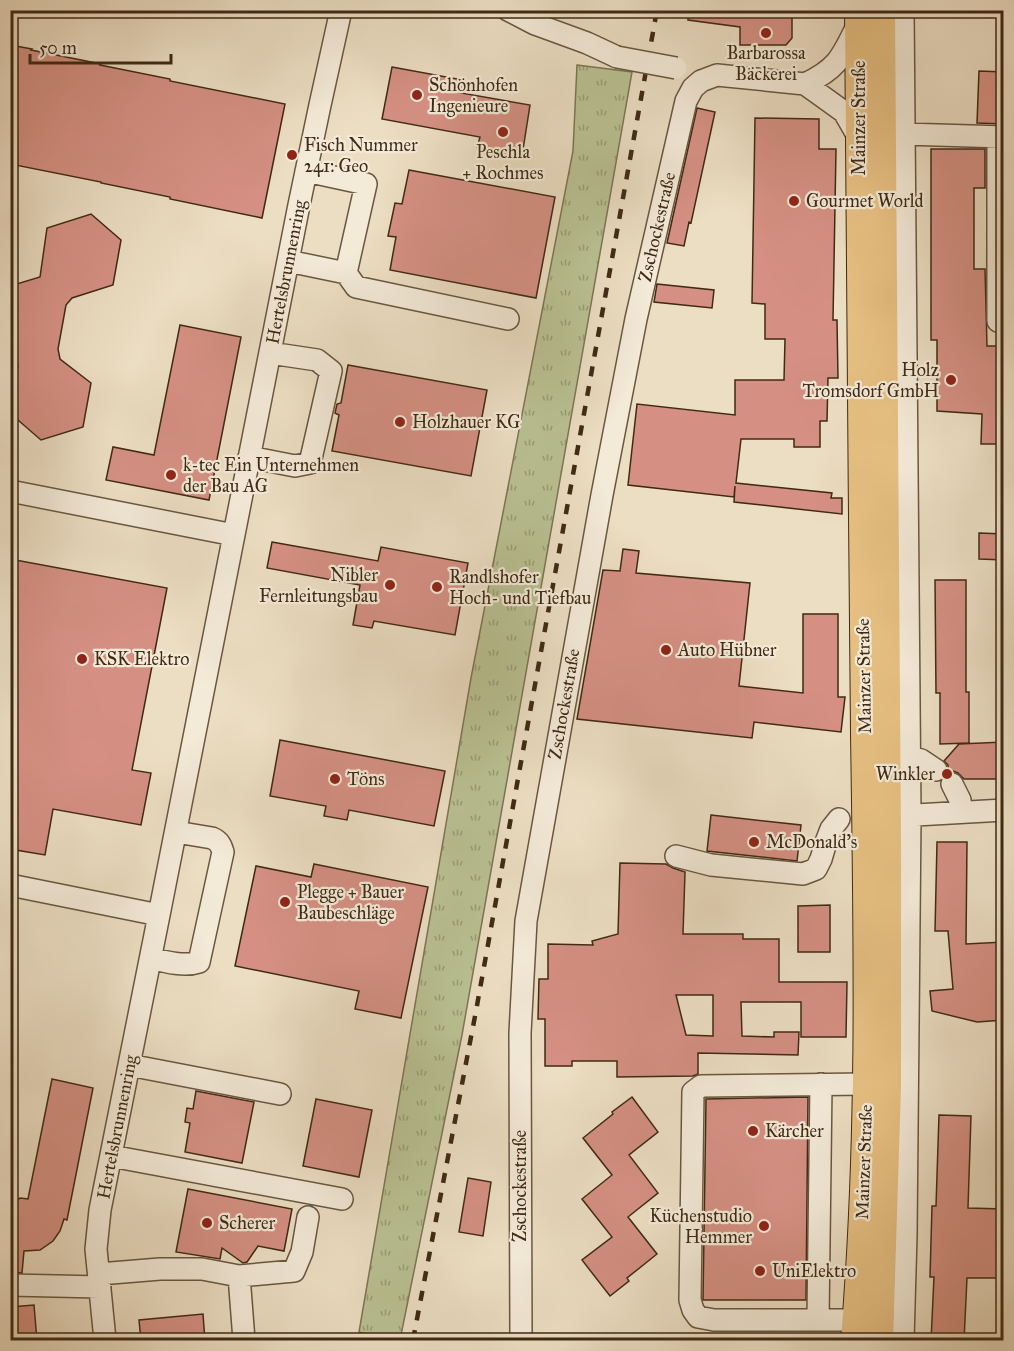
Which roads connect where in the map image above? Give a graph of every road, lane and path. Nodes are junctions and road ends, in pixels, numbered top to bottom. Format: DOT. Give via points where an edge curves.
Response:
graph roads {
  1 [pos="341,10"];
  2 [pos="508,10"];
  3 [pos="882,10"];
  4 [pos="903,10"];
  5 [pos="858,17"];
  6 [pos="701,81"];
  7 [pos="805,84"];
  8 [pos="904,134"];
  9 [pos="1001,137"];
  10 [pos="859,138"];
  11 [pos="306,171"];
  12 [pos="288,261"];
  13 [pos="346,273"];
  14 [pos="508,319"];
  15 [pos="998,321"];
  16 [pos="270,353"];
  17 [pos="249,458"];
  18 [pos="10,491"];
  19 [pos="234,535"];
  20 [pos="910,757"];
  21 [pos="936,770"];
  22 [pos="952,784"];
  23 [pos="1004,810"];
  24 [pos="961,812"];
  25 [pos="899,816"];
  26 [pos="839,819"];
  27 [pos="176,832"];
  28 [pos="676,856"];
  29 [pos="10,885"];
  30 [pos="159,915"];
  31 [pos="151,958"];
  32 [pos="129,1065"];
  33 [pos="821,1084"];
  34 [pos="866,1084"];
  35 [pos="280,1094"];
  36 [pos="111,1156"];
  37 [pos="342,1199"];
  38 [pos="308,1217"];
  39 [pos="239,1276"];
  40 [pos="100,1280"];
  41 [pos="10,1285"];
  42 [pos="818,1320"];
  43 [pos="854,1330"];
  44 [pos="105,1341"];
  45 [pos="244,1341"];
  46 [pos="521,1341"];
  47 [pos="880,1341"];
  48 [pos="903,1341"];
  1 -- 11 [label="street, Hertelsbrunnenring"];
  2 -- 6 [label="street, bridge" via="617,57 676,68"];
  3 -- 25 [label="main road, Mainzer Straße"];
  4 -- 8 [label="street, Mainzer Straße"];
  5 -- 7 [label="street" via="841,59"];
  5 -- 10 [label="main road, Mainzer Straße"];
  6 -- 7 [label="street" via="717,75"];
  6 -- 46 [label="street, Zschockestraße" via="686,101 636,319 525,921 520,1033"];
  7 -- 10 [label="street" via="844,112"];
  8 -- 9 [label="street"];
  8 -- 20 [label="street, Mainzer Straße"];
  9 -- 15 [label="street"];
  10 -- 34 [label="main road, Mainzer Straße"];
  11 -- 12 [label="street, Hertelsbrunnenring"];
  11 -- 13 [label="street" via="366,184"];
  12 -- 13 [label="street"];
  12 -- 16 [label="street, Hertelsbrunnenring"];
  13 -- 14 [label="street" via="356,287"];
  16 -- 17 [label="street, Hertelsbrunnenring"];
  16 -- 17 [label="street" via="317,360 331,371 310,463 295,466"];
  17 -- 19 [label="street, Hertelsbrunnenring"];
  18 -- 19 [label="street"];
  19 -- 27 [label="street, Hertelsbrunnenring"];
  20 -- 21 [label="street"];
  20 -- 25 [label="street, Mainzer Straße"];
  22 -- 24 [label="street"];
  23 -- 24 [label="street"];
  24 -- 25 [label="street"];
  25 -- 47 [label="main road, Mainzer Straße"];
  25 -- 48 [label="street, Mainzer Straße" via="906,1235"];
  26 -- 28 [label="street" via="816,869 803,874 711,865"];
  27 -- 30 [label="street, Hertelsbrunnenring"];
  27 -- 31 [label="street" via="218,840 223,852 199,962"];
  29 -- 30 [label="street"];
  30 -- 31 [label="street, Hertelsbrunnenring"];
  31 -- 32 [label="street, Hertelsbrunnenring"];
  32 -- 35 [label="street"];
  32 -- 36 [label="street, Hertelsbrunnenring"];
  33 -- 34 [label="street"];
  33 -- 42 [label="street"];
  33 -- 42 [label="street" via="701,1086 693,1092 690,1300 698,1317 714,1320"];
  34 -- 43 [label="main road, Mainzer Straße"];
  36 -- 37 [label="street"];
  36 -- 40 [label="street, Hertelsbrunnenring" via="96,1249"];
  38 -- 39 [label="street" via="294,1271"];
  39 -- 40 [label="street" via="202,1269 160,1269"];
  39 -- 45 [label="street"];
  40 -- 41 [label="street"];
  40 -- 44 [label="street, Hertelsbrunnenring"];
  42 -- 43 [label="street"];
}
